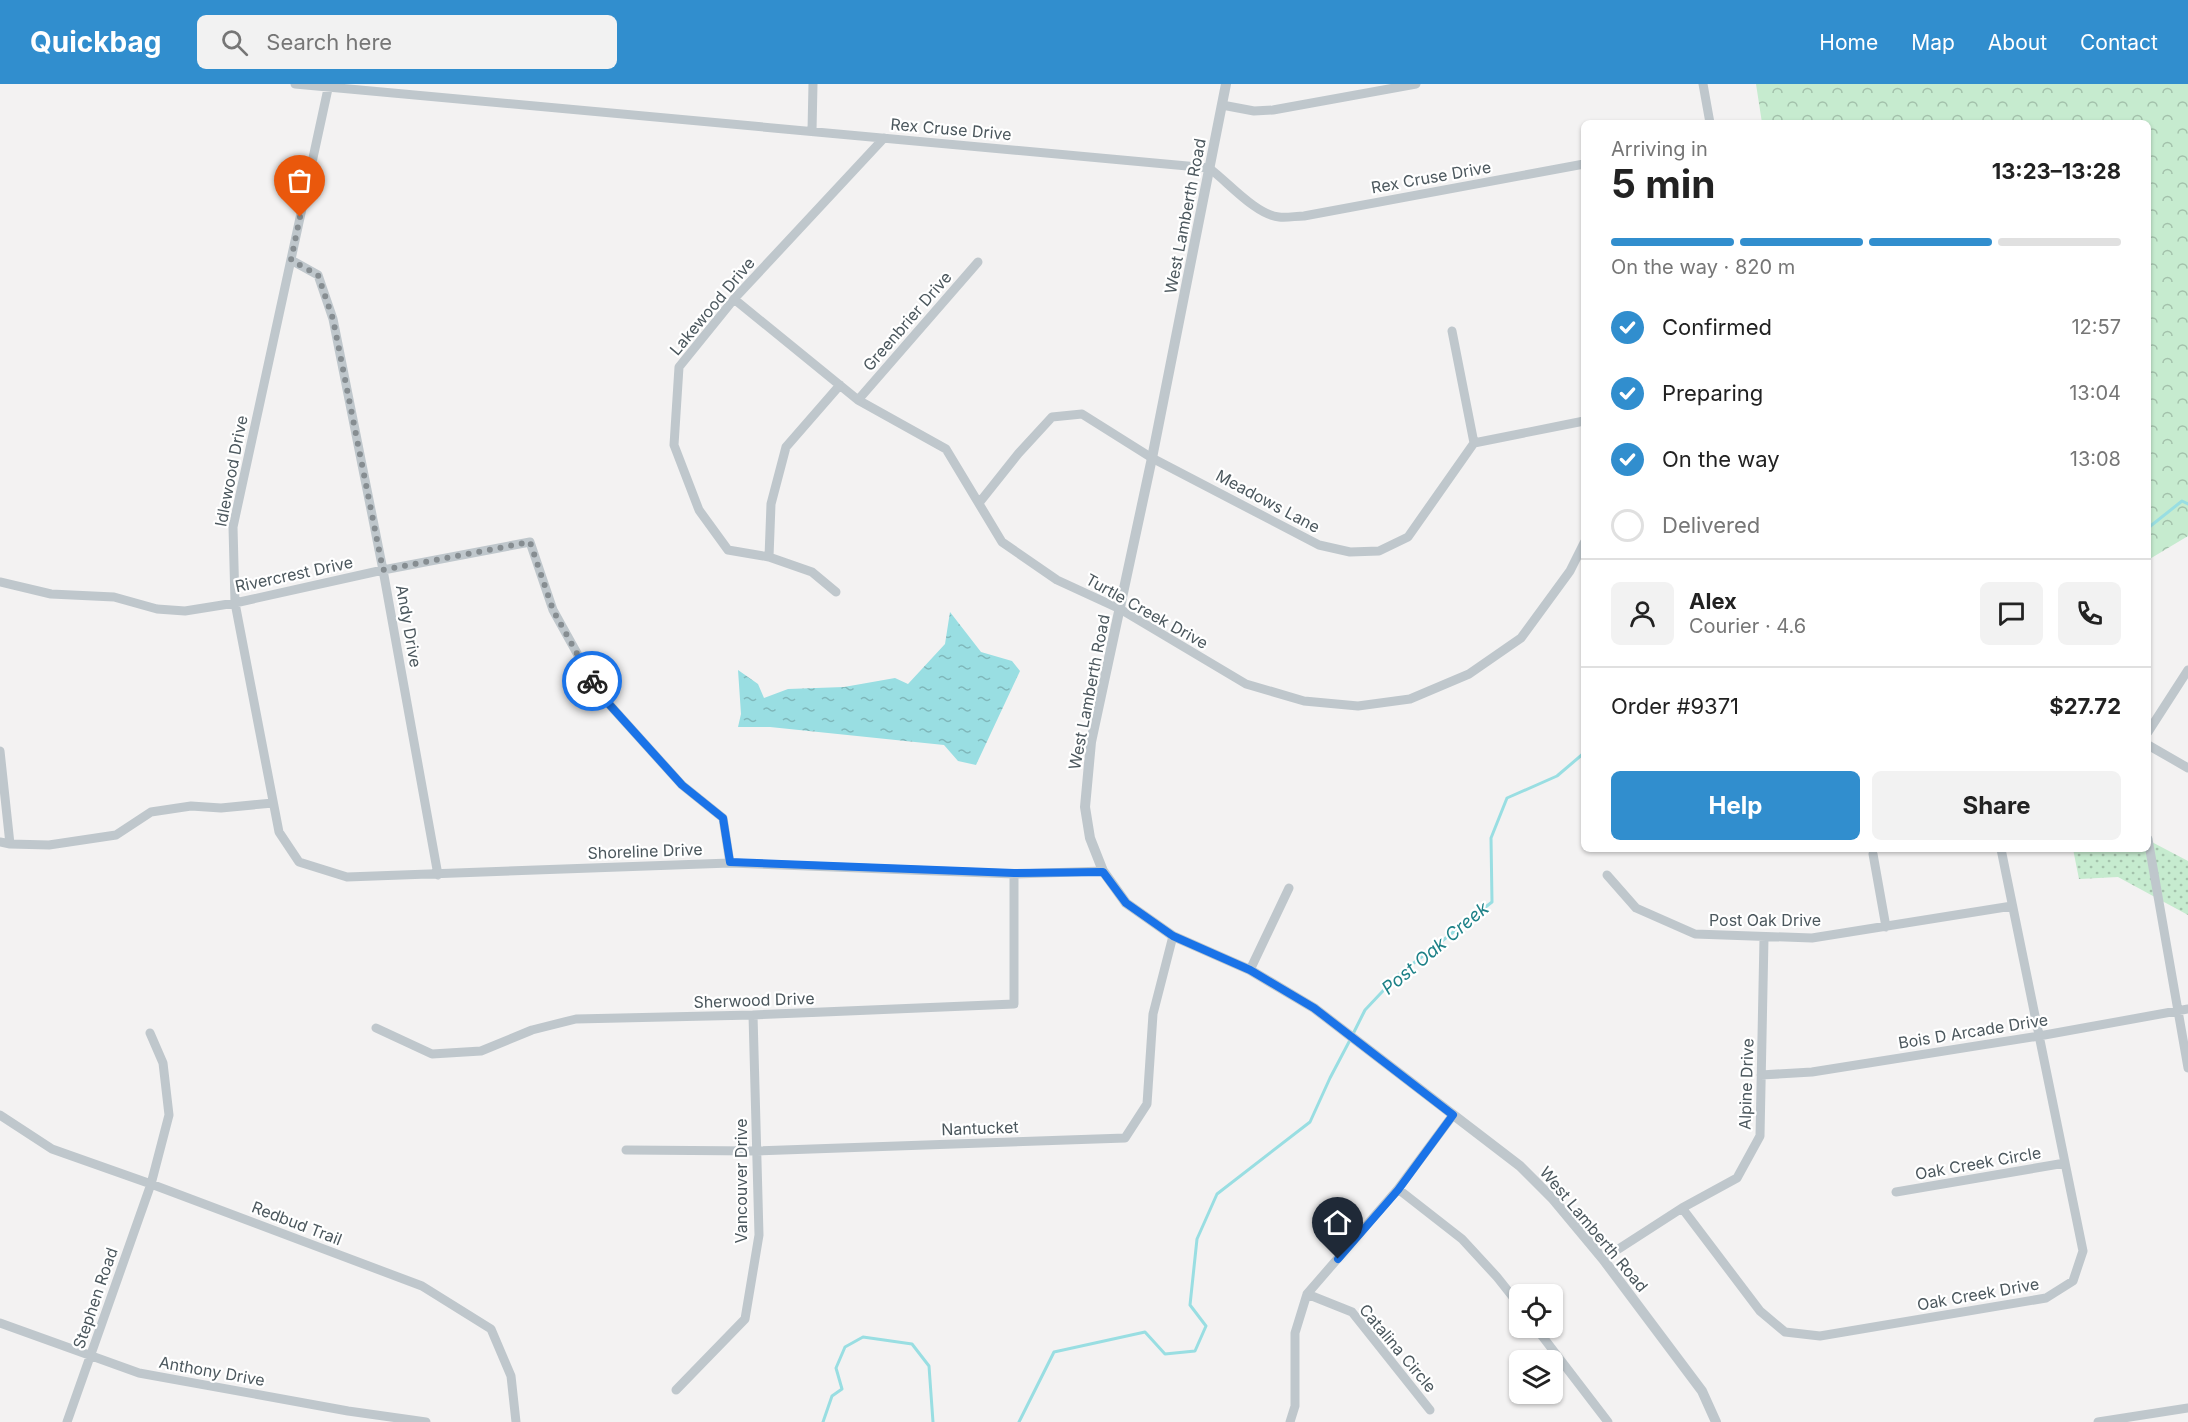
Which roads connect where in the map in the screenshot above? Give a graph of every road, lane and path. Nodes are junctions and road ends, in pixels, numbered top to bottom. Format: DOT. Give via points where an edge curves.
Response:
graph roads {
  1 [pos="295,84"];
  2 [pos="813,84"];
  3 [pos="1226,84"];
  4 [pos="1416,84"];
  5 [pos="1703,84"];
  6 [pos="328,86"];
  7 [pos="1222,105"];
  8 [pos="1709,120"];
  9 [pos="812,131"];
  10 [pos="884,138"];
  11 [pos="1581,165"];
  12 [pos="1209,168"];
  13 [pos="291,260"];
  14 [pos="978,262"];
  15 [pos="734,299"];
  16 [pos="1452,331"];
  17 [pos="840,385"];
  18 [pos="858,400"];
  19 [pos="1581,422"];
  20 [pos="1474,443"];
  21 [pos="1152,458"];
  22 [pos="980,503"];
  23 [pos="1581,549"];
  24 [pos="769,557"];
  25 [pos="383,570"];
  26 [pos="0,582"];
  27 [pos="836,592"];
  28 [pos="236,603"];
  29 [pos="1120,609"];
  30 [pos="2188,670"];
  31 [pos="2151,727"];
  32 [pos="2151,747"];
  33 [pos="0,751"];
  34 [pos="2188,768"];
  35 [pos="273,803"];
  36 [pos="0,842"];
  37 [pos="10,844"];
  38 [pos="2002,852"];
  39 [pos="2150,852"];
  40 [pos="1873,854"];
  41 [pos="299,862"];
  42 [pos="730,862"];
  43 [pos="1103,872"];
  44 [pos="1014,873"];
  45 [pos="438,875"];
  46 [pos="1607,875"];
  47 [pos="1289,888"];
  48 [pos="2012,906"];
  49 [pos="1886,927"];
  50 [pos="1173,936"];
  51 [pos="1764,938"];
  52 [pos="1250,970"];
  53 [pos="2188,1009"];
  54 [pos="2178,1011"];
  55 [pos="753,1015"];
  56 [pos="376,1028"];
  57 [pos="150,1033"];
  58 [pos="2039,1036"];
  59 [pos="2188,1068"];
  60 [pos="1761,1076"];
  61 [pos="0,1115"];
  62 [pos="1453,1115"];
  63 [pos="626,1150"];
  64 [pos="757,1151"];
  65 [pos="2065,1163"];
  66 [pos="151,1184"];
  67 [pos="1398,1190"];
  68 [pos="1896,1192"];
  69 [pos="1682,1209"];
  70 [pos="1603,1259"];
  71 [pos="1509,1292"];
  72 [pos="1307,1294"];
  73 [pos="0,1323"];
  74 [pos="1544,1338"];
  75 [pos="90,1356"];
  76 [pos="676,1390"];
  77 [pos="2188,1408"];
  78 [pos="1430,1410"];
  79 [pos="68,1422"];
  80 [pos="426,1422"];
  81 [pos="516,1422"];
  82 [pos="1290,1422"];
  83 [pos="1608,1422"];
  84 [pos="1716,1422"];
  85 [pos="2098,1422"];
  1 -- 6 [label="street, Rex Cruse Drive"];
  2 -- 9 [label="street"];
  3 -- 7 [label="street, West Lamberth Road"];
  4 -- 7 [label="street" via="1273,110"];
  5 -- 8 [label="street"];
  6 -- 9 [label="street, Rex Cruse Drive"];
  6 -- 13 [label="street, Idlewood Drive"];
  7 -- 12 [label="street, West Lamberth Road"];
  9 -- 10 [label="street, Rex Cruse Drive"];
  10 -- 12 [label="street, Rex Cruse Drive"];
  10 -- 15 [label="street, Lakewood Drive"];
  11 -- 12 [label="street, Rex Cruse Drive" via="1304,216 1278,217 1252,206"];
  12 -- 21 [label="street, West Lamberth Road"];
  13 -- 25 [label="street, Andy Drive" via="318,275 333,319"];
  13 -- 28 [label="street, Idlewood Drive" via="233,527"];
  14 -- 18 [label="street, Greenbrier Drive"];
  15 -- 17 [label="street, Turtle Creek Drive"];
  15 -- 24 [label="street, Lakewood Drive" via="679,367 674,445 699,510 728,549"];
  16 -- 20 [label="street"];
  17 -- 18 [label="street, Turtle Creek Drive"];
  17 -- 24 [label="street" via="786,447 771,504"];
  18 -- 22 [label="street, Turtle Creek Drive" via="946,449"];
  19 -- 20 [label="street"];
  20 -- 21 [label="street, Meadows Lane" via="1408,537 1379,551 1350,552 1319,545"];
  21 -- 22 [label="street, Meadows Lane" via="1082,414 1052,417"];
  21 -- 29 [label="street, West Lamberth Road"];
  22 -- 29 [label="street, Turtle Creek Drive" via="1002,542 1057,580"];
  23 -- 29 [label="street, Turtle Creek Drive" via="1521,638 1469,674 1410,699 1358,706 1304,701 1246,684"];
  24 -- 27 [label="street, Lakewood Drive" via="812,572"];
  25 -- 28 [label="street, Rivercrest Drive"];
  25 -- 42 [label="street, Rivercrest Drive" via="530,542 553,610 599,693 682,785 723,818"];
  25 -- 45 [label="street, Andy Drive"];
  26 -- 28 [label="street, Rivercrest Drive" via="51,594 114,597 157,609 185,611"];
  28 -- 35 [label="street, Idlewood Drive"];
  29 -- 43 [label="street, West Lamberth Road" via="1091,742 1084,807"];
  30 -- 31 [label="street"];
  32 -- 34 [label="street"];
  33 -- 37 [label="street"];
  35 -- 37 [label="street" via="221,808 191,806 151,812 116,835 49,845"];
  35 -- 41 [label="street, Idlewood Drive" via="279,832"];
  36 -- 37 [label="street"];
  38 -- 48 [label="street, Oak Creek Drive"];
  39 -- 54 [label="street"];
  40 -- 49 [label="street"];
  41 -- 45 [label="street, Shoreline Drive" via="347,877"];
  42 -- 44 [label="street, Shoreline Drive"];
  42 -- 45 [label="street, Shoreline Drive"];
  43 -- 44 [label="street, Shoreline Drive"];
  43 -- 50 [label="street, West Lamberth Road" via="1126,903"];
  44 -- 55 [label="street, Sherwood Drive" via="1014,1004"];
  46 -- 51 [label="street, Post Oak Drive" via="1636,908 1695,934"];
  47 -- 52 [label="street"];
  48 -- 49 [label="street, Post Oak Drive"];
  48 -- 58 [label="street, Oak Creek Drive"];
  49 -- 51 [label="street, Post Oak Drive" via="1812,938"];
  50 -- 52 [label="street, West Lamberth Road"];
  50 -- 64 [label="street, Nantucket" via="1153,1014 1147,1104 1125,1138"];
  51 -- 60 [label="street, Alpine Drive"];
  52 -- 62 [label="street, West Lamberth Road" via="1314,1008"];
  53 -- 54 [label="street, Bois D Arcade Drive"];
  54 -- 58 [label="street, Bois D Arcade Drive"];
  54 -- 59 [label="street"];
  55 -- 56 [label="street, Sherwood Drive" via="576,1019 532,1030 481,1051 432,1054"];
  55 -- 64 [label="street, Vancouver Drive"];
  57 -- 66 [label="street, Stephen Road" via="163,1063 169,1115"];
  58 -- 60 [label="street, Bois D Arcade Drive" via="1812,1072"];
  58 -- 65 [label="street, Oak Creek Drive"];
  60 -- 69 [label="street, Alpine Drive" via="1760,1136 1737,1178"];
  61 -- 66 [label="street, Redbud Trail" via="52,1149"];
  62 -- 67 [label="street"];
  62 -- 70 [label="street, West Lamberth Road" via="1520,1166"];
  63 -- 64 [label="street, Nantucket"];
  64 -- 76 [label="street, Vancouver Drive" via="759,1235 745,1319"];
  65 -- 68 [label="street, Oak Creek Circle"];
  65 -- 69 [label="street, Oak Creek Drive" via="2083,1251 2073,1281 2046,1298 1820,1336 1785,1332 1760,1311"];
  66 -- 75 [label="street, Stephen Road"];
  66 -- 81 [label="street, Redbud Trail" via="422,1286 491,1329 511,1377"];
  67 -- 71 [label="street" via="1462,1239"];
  67 -- 72 [label="street"];
  69 -- 70 [label="street, Alpine Drive"];
  70 -- 84 [label="street, West Lamberth Road" via="1702,1391"];
  72 -- 78 [label="street, Catalina Circle" via="1352,1312"];
  72 -- 82 [label="street" via="1295,1332 1295,1406"];
  73 -- 75 [label="street, Anthony Drive"];
  74 -- 83 [label="street"];
  75 -- 79 [label="street, Stephen Road"];
  75 -- 80 [label="street, Anthony Drive" via="140,1373"];
  77 -- 85 [label="street"];
}
